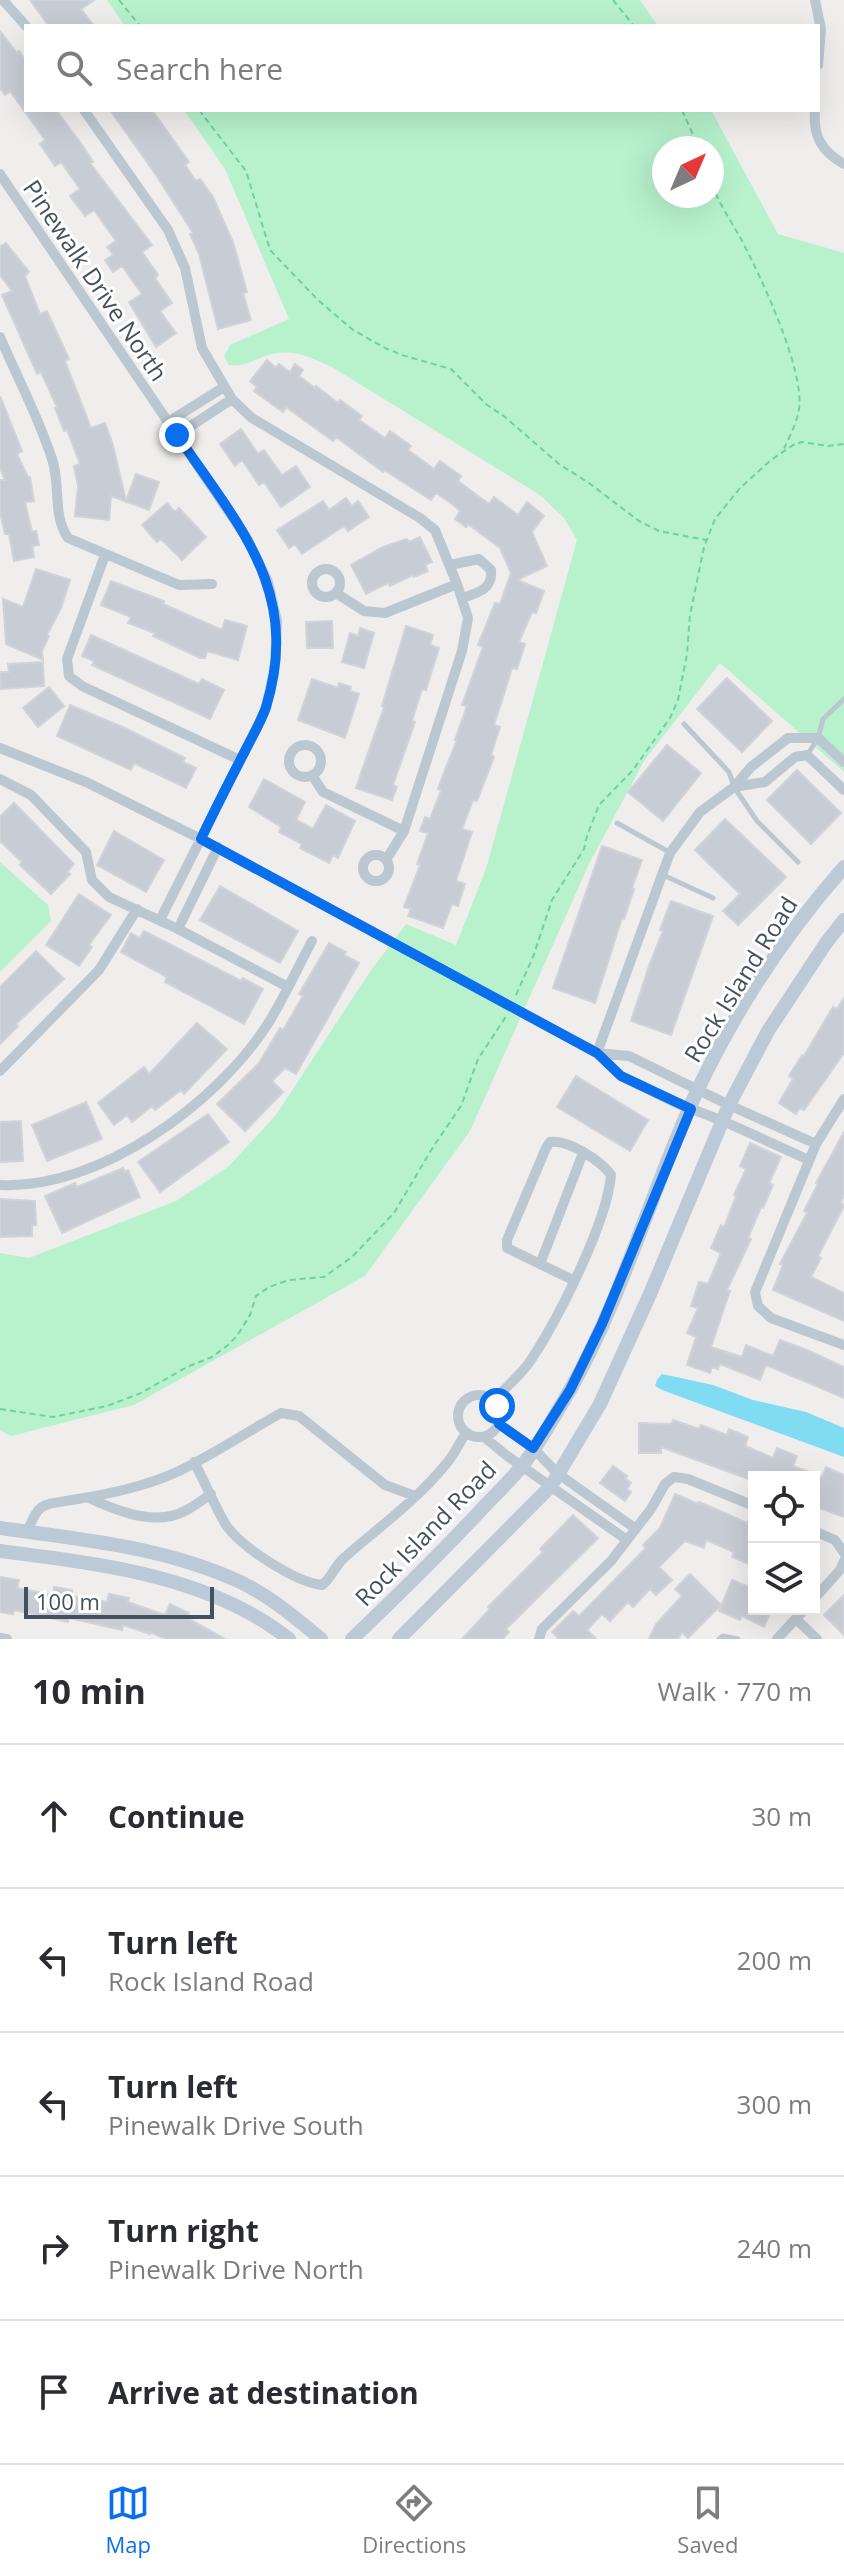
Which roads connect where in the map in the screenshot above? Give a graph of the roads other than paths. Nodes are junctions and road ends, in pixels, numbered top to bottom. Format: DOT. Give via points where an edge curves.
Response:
graph roads {
  1 [pos="3,0"];
  2 [pos="815,0"];
  3 [pos="24,24"];
  4 [pos="820,24"];
  5 [pos="85,112"];
  6 [pos="815,112"];
  7 [pos="844,164"];
  8 [pos="0,174"];
  9 [pos="0,337"];
  10 [pos="224,387"];
  11 [pos="232,399"];
  12 [pos="168,422"];
  13 [pos="177,435"];
  14 [pos="105,555"];
  15 [pos="450,565"];
  16 [pos="212,584"];
  17 [pos="457,584"];
  18 [pos="336,593"];
  19 [pos="462,598"];
  20 [pos="844,699"];
  21 [pos="684,724"];
  22 [pos="818,738"];
  23 [pos="0,748"];
  24 [pos="807,755"];
  25 [pos="240,760"];
  26 [pos="844,762"];
  27 [pos="312,775"];
  28 [pos="0,779"];
  29 [pos="734,787"];
  30 [pos="844,790"];
  31 [pos="617,823"];
  32 [pos="404,831"];
  33 [pos="201,839"];
  34 [pos="218,847"];
  35 [pos="670,853"];
  36 [pos="386,860"];
  37 [pos="798,862"];
  38 [pos="844,867"];
  39 [pos="662,875"];
  40 [pos="713,898"];
  41 [pos="137,909"];
  42 [pos="160,920"];
  43 [pos="844,920"];
  44 [pos="178,929"];
  45 [pos="312,941"];
  46 [pos="288,987"];
  47 [pos="597,1053"];
  48 [pos="0,1071"];
  49 [pos="698,1090"];
  50 [pos="844,1099"];
  51 [pos="729,1105"];
  52 [pos="691,1109"];
  53 [pos="723,1121"];
  54 [pos="816,1144"];
  55 [pos="583,1153"];
  56 [pos="809,1160"];
  57 [pos="0,1185"];
  58 [pos="540,1264"];
  59 [pos="573,1280"];
  60 [pos="844,1345"];
  61 [pos="493,1401"];
  62 [pos="499,1424"];
  63 [pos="466,1433"];
  64 [pos="484,1437"];
  65 [pos="533,1448"];
  66 [pos="194,1462"];
  67 [pos="522,1466"];
  68 [pos="554,1479"];
  69 [pos="211,1494"];
  70 [pos="415,1496"];
  71 [pos="87,1497"];
  72 [pos="748,1504"];
  73 [pos="0,1528"];
  74 [pos="636,1529"];
  75 [pos="27,1532"];
  76 [pos="820,1534"];
  77 [pos="627,1540"];
  78 [pos="0,1551"];
  79 [pos="844,1553"];
  80 [pos="844,1561"];
  81 [pos="820,1592"];
  82 [pos="800,1615"];
  83 [pos="796,1619"];
  84 [pos="0,1638"];
  85 [pos="7,1639"];
  86 [pos="289,1639"];
  87 [pos="321,1639"];
  88 [pos="352,1639"];
  89 [pos="399,1639"];
  90 [pos="539,1639"];
  91 [pos="719,1639"];
  92 [pos="738,1639"];
  93 [pos="777,1639"];
  94 [pos="817,1639"];
  1 -- 3 [label="street"];
  2 -- 4 [label="street"];
  5 -- 10 [label="street" via="168,230 185,268 202,348"];
  6 -- 7 [label="street" via="819,143"];
  8 -- 12 [label="street, Pinewalk Drive North"];
  9 -- 14 [label="street" via="51,456 58,479 59,525 68,538"];
  10 -- 11 [label="street"];
  10 -- 12 [label="street"];
  11 -- 13 [label="street"];
  11 -- 15 [label="street" via="252,418 420,518 435,530"];
  12 -- 13 [label="street, Pinewalk Drive North"];
  13 -- 25 [label="street, Pinewalk Drive North" via="248,540 268,582 277,621 266,709"];
  14 -- 16 [label="street" via="179,585"];
  14 -- 25 [label="street" via="67,659 69,676"];
  15 -- 17 [label="street"];
  15 -- 19 [label="street" via="479,559 491,570 484,591"];
  17 -- 18 [label="street" via="385,613 364,611"];
  17 -- 19 [label="street"];
  19 -- 32 [label="street" via="468,618 462,651"];
  20 -- 22 [label="lane" via="823,719"];
  21 -- 29 [label="lane" via="729,772"];
  22 -- 24 [label="lane"];
  22 -- 26 [label="street"];
  22 -- 29 [label="street" via="788,738"];
  23 -- 33 [label="street" via="86,782"];
  24 -- 29 [label="street" via="795,757 765,782"];
  24 -- 30 [label="street"];
  25 -- 33 [label="street, Pinewalk Drive North"];
  27 -- 32 [label="street" via="323,792"];
  28 -- 41 [label="street" via="31,795 86,852 92,880 109,897"];
  29 -- 35 [label="street" via="700,812"];
  29 -- 37 [label="lane" via="757,821"];
  31 -- 35 [label="lane"];
  32 -- 36 [label="street"];
  33 -- 34 [label="street"];
  33 -- 42 [label="street, Pinewalk Drive North"];
  34 -- 44 [label="street"];
  34 -- 47 [label="street"];
  35 -- 39 [label="street"];
  38 -- 49 [label="main road, Rock Island Road" via="779,950"];
  39 -- 40 [label="lane"];
  39 -- 47 [label="street"];
  41 -- 42 [label="street"];
  41 -- 48 [label="street" via="99,970"];
  42 -- 44 [label="street"];
  43 -- 51 [label="main road" via="768,1031"];
  44 -- 46 [label="street"];
  45 -- 46 [label="street"];
  46 -- 57 [label="street" via="248,1051 194,1106 152,1138 64,1175"];
  47 -- 49 [label="street" via="629,1056"];
  47 -- 52 [label="street" via="621,1076"];
  49 -- 51 [label="street"];
  49 -- 52 [label="main road, Rock Island Road"];
  50 -- 54 [label="street"];
  51 -- 53 [label="main road"];
  51 -- 54 [label="street"];
  52 -- 53 [label="street"];
  52 -- 65 [label="main road, Rock Island Road" via="596,1336"];
  53 -- 56 [label="street"];
  53 -- 68 [label="main road" via="600,1404"];
  54 -- 56 [label="street"];
  55 -- 58 [label="street"];
  55 -- 58 [label="street" via="560,1141 550,1142 507,1240 507,1248"];
  55 -- 59 [label="street" via="611,1175 609,1195"];
  56 -- 60 [label="street" via="755,1292 758,1306 771,1318"];
  58 -- 59 [label="street"];
  59 -- 61 [label="street" via="529,1363"];
  61 -- 62 [label="street"];
  61 -- 63 [label="street" via="477,1395 463,1403 458,1418"];
  62 -- 64 [label="street"];
  62 -- 65 [label="street"];
  63 -- 64 [label="street"];
  63 -- 70 [label="street" via="447,1463"];
  64 -- 67 [label="street"];
  65 -- 67 [label="main road, Rock Island Road"];
  65 -- 68 [label="street"];
  66 -- 69 [label="street"];
  66 -- 70 [label="street" via="281,1413 299,1416 385,1485"];
  66 -- 71 [label="street" via="151,1482"];
  67 -- 68 [label="street"];
  67 -- 88 [label="main road, Rock Island Road"];
  68 -- 74 [label="street"];
  68 -- 77 [label="street"];
  68 -- 89 [label="main road"];
  69 -- 70 [label="street" via="242,1542 291,1574 322,1585 344,1557"];
  69 -- 71 [label="street" via="170,1517 142,1516"];
  71 -- 75 [label="street" via="42,1505"];
  72 -- 74 [label="street" via="674,1477"];
  73 -- 75 [label="main road"];
  74 -- 77 [label="street"];
  75 -- 87 [label="main road" via="182,1559 231,1577 278,1604"];
  76 -- 79 [label="street" via="835,1540"];
  77 -- 90 [label="street" via="542,1629"];
  78 -- 86 [label="main road" via="184,1585 241,1606"];
  80 -- 81 [label="street"];
  82 -- 83 [label="street"];
  83 -- 93 [label="street"];
  83 -- 94 [label="street"];
  84 -- 85 [label="street"];
  91 -- 92 [label="lane"];
}
